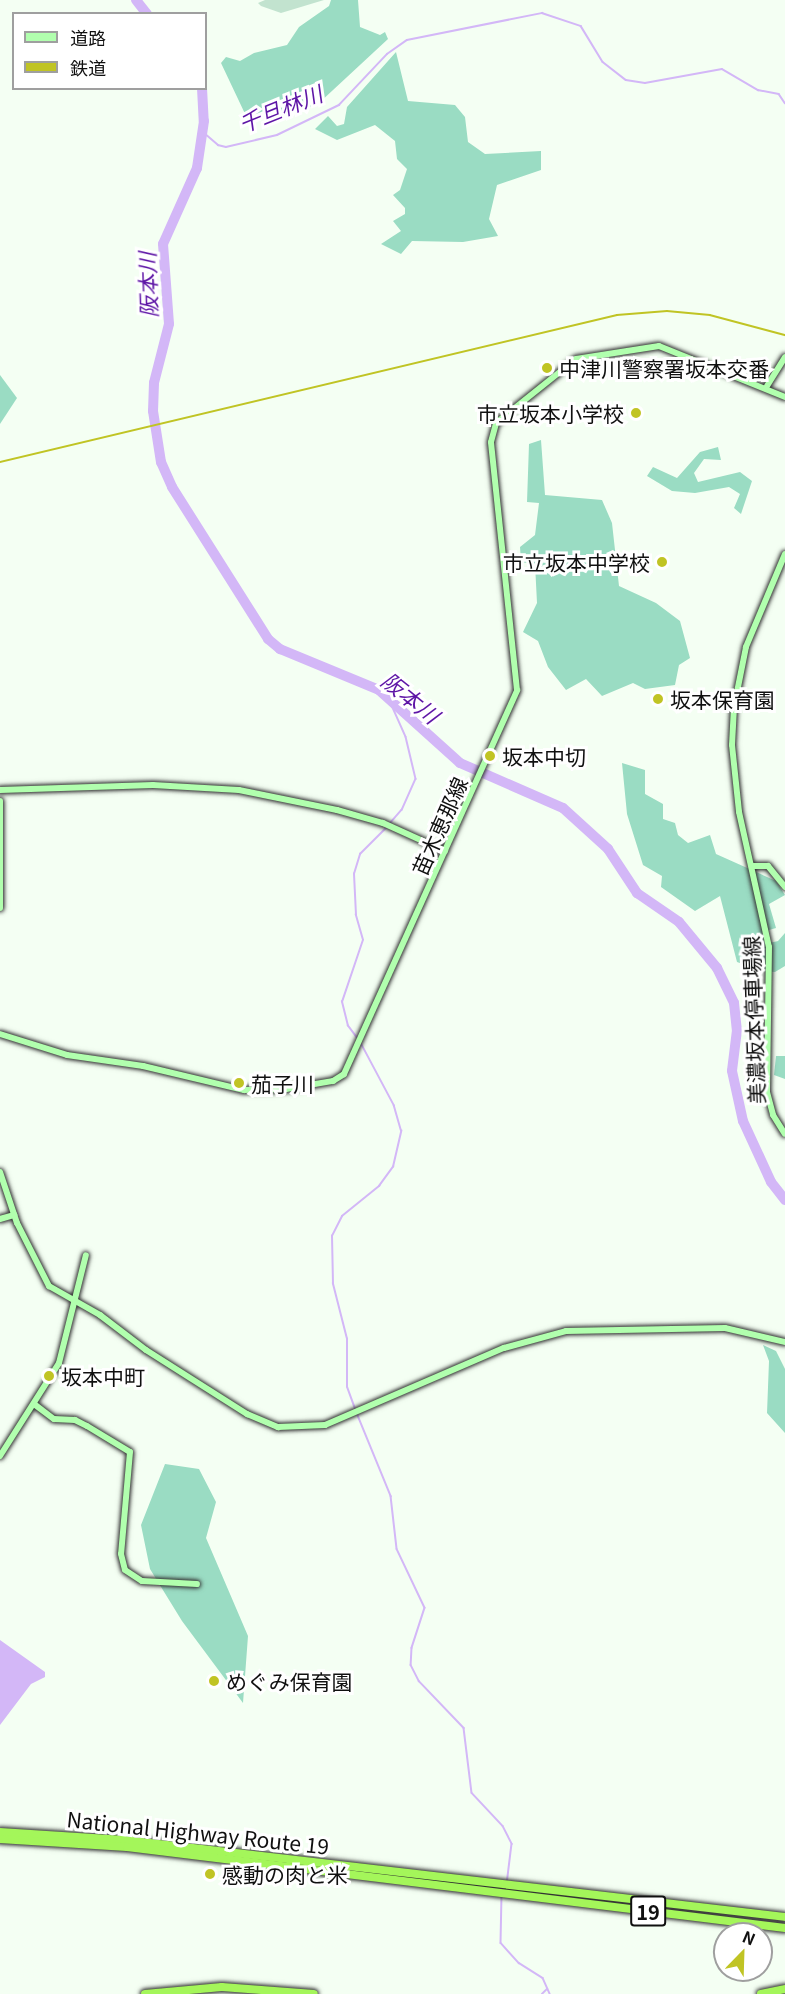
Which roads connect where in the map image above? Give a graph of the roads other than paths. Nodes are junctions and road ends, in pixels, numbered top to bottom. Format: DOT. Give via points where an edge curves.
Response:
graph roads {
  1 [pos="785,357"];
  2 [pos="767,386"];
  3 [pos="785,397"];
  4 [pos="785,554"];
  5 [pos="0,790"];
  6 [pos="0,801"];
  7 [pos="446,851"];
  8 [pos="753,866"];
  9 [pos="785,887"];
  10 [pos="0,908"];
  11 [pos="0,1034"];
  12 [pos="785,1134"];
  13 [pos="0,1172"];
  14 [pos="14,1215"];
  15 [pos="0,1219"];
  16 [pos="86,1255"];
  17 [pos="76,1302"];
  18 [pos="785,1342"];
  19 [pos="34,1404"];
  20 [pos="0,1456"];
  21 [pos="197,1584"];
  22 [pos="0,1832"];
  23 [pos="0,1839"];
  24 [pos="785,1917"];
  25 [pos="785,1928"];
  26 [pos="785,1989"];
  27 [pos="145,1994"];
  28 [pos="314,1994"];
  29 [pos="761,1994"];
  1 -- 2 [label="street"];
  2 -- 3 [label="street"];
  2 -- 7 [label="street, 苗木恵那線" via="668,347 607,353 576,359 496,423 491,442 519,682"];
  4 -- 8 [label="street, 美濃坂本停車場線" via="746,647 734,707 735,791"];
  5 -- 7 [label="street" via="209,787 300,800 383,823"];
  6 -- 10 [label="street"];
  7 -- 11 [label="street, 苗木恵那線" via="348,1069 333,1081 257,1091 220,1086 141,1066 67,1055"];
  8 -- 9 [label="street" via="768,866"];
  8 -- 12 [label="street, 美濃坂本停車場線" via="771,972 767,1092 773,1115"];
  13 -- 14 [label="street"];
  14 -- 15 [label="street"];
  14 -- 17 [label="street" via="44,1280"];
  16 -- 17 [label="street"];
  17 -- 18 [label="street" via="267,1424 309,1428 360,1411 504,1348 566,1330 716,1328"];
  17 -- 19 [label="street" via="59,1363"];
  19 -- 20 [label="street"];
  19 -- 21 [label="street" via="54,1419 75,1420 130,1452 121,1554 125,1570 142,1581"];
  22 -- 24 [label="highway, National Highway Route 19 / 19" via="124,1840"];
  23 -- 25 [label="highway, National Highway Route 19 / 19" via="127,1847"];
  26 -- 29 [label="highway"];
  27 -- 28 [label="highway" via="222,1987"];
}
